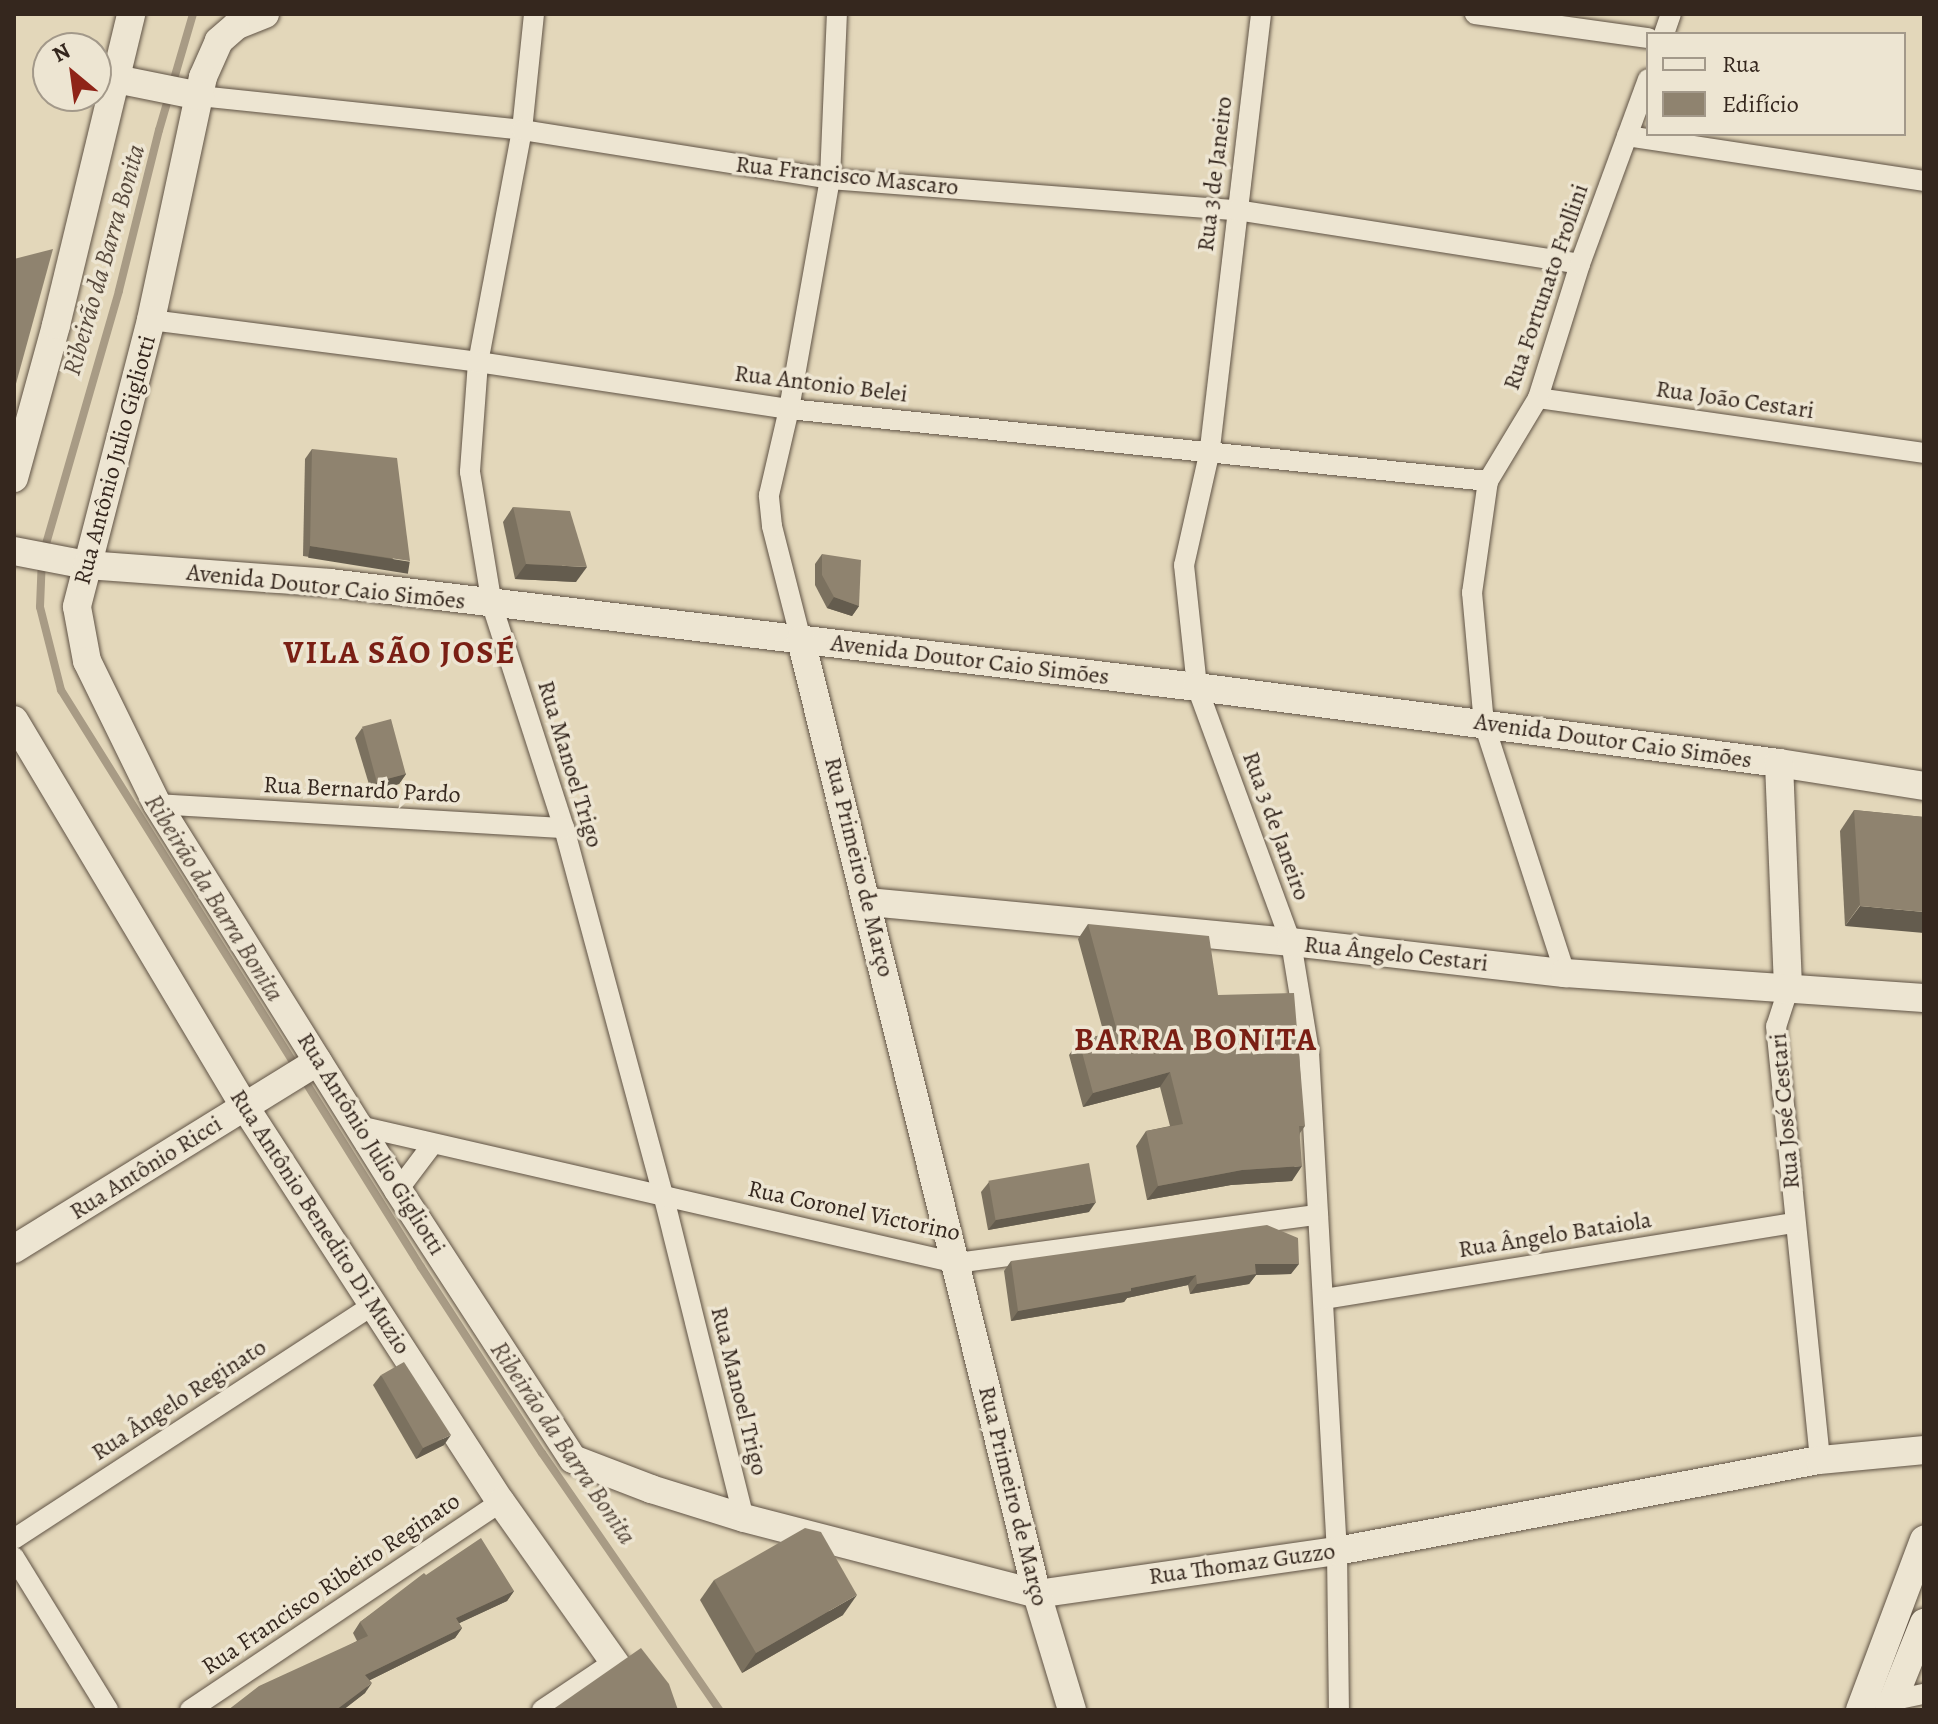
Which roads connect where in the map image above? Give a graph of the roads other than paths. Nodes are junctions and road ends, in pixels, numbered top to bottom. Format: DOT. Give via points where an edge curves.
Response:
graph roads {
  1 [pos="131,14"];
  2 [pos="265,14"];
  3 [pos="534,14"];
  4 [pos="837,14"];
  5 [pos="1261,14"];
  6 [pos="1475,14"];
  7 [pos="1646,38"];
  8 [pos="120,80"];
  9 [pos="1646,84"];
  10 [pos="189,93"];
  11 [pos="522,130"];
  12 [pos="1627,136"];
  13 [pos="830,179"];
  14 [pos="1924,181"];
  15 [pos="1236,210"];
  16 [pos="1580,264"];
  17 [pos="151,320"];
  18 [pos="478,362"];
  19 [pos="1538,398"];
  20 [pos="789,409"];
  21 [pos="1210,450"];
  22 [pos="1924,453"];
  23 [pos="14,478"];
  24 [pos="1488,481"];
  25 [pos="28,554"];
  26 [pos="87,565"];
  27 [pos="492,605"];
  28 [pos="801,640"];
  29 [pos="1197,687"];
  30 [pos="14,720"];
  31 [pos="1484,724"];
  32 [pos="1779,763"];
  33 [pos="1924,786"];
  34 [pos="157,804"];
  35 [pos="564,828"];
  36 [pos="868,902"];
  37 [pos="1291,942"];
  38 [pos="1565,973"];
  39 [pos="1788,990"];
  40 [pos="1924,998"];
  41 [pos="310,1066"];
  42 [pos="255,1101"];
  43 [pos="359,1126"];
  44 [pos="432,1145"];
  45 [pos="398,1190"];
  46 [pos="663,1194"];
  47 [pos="1318,1215"];
  48 [pos="1795,1223"];
  49 [pos="14,1249"];
  50 [pos="956,1263"];
  51 [pos="1324,1299"];
  52 [pos="373,1305"];
  53 [pos="1924,1450"];
  54 [pos="573,1459"];
  55 [pos="1820,1460"];
  56 [pos="501,1502"];
  57 [pos="744,1518"];
  58 [pos="14,1539"];
  59 [pos="1924,1540"];
  60 [pos="1337,1551"];
  61 [pos="14,1557"];
  62 [pos="1037,1594"];
  63 [pos="1924,1623"];
  64 [pos="614,1662"];
  65 [pos="1924,1694"];
  66 [pos="1876,1707"];
  67 [pos="108,1710"];
  68 [pos="190,1710"];
  69 [pos="542,1710"];
  70 [pos="648,1710"];
  71 [pos="1072,1710"];
  72 [pos="1339,1710"];
  1 -- 8 [label="street"];
  2 -- 10 [label="street, Rua Antônio Julio Gigliotti" via="236,26 219,41 203,77"];
  3 -- 11 [label="street, Rua Manoel Trigo"];
  4 -- 13 [label="street, Rua Primeiro de Março"];
  5 -- 15 [label="street, Rua 3 de Janeiro"];
  6 -- 7 [label="street"];
  8 -- 10 [label="street, Rua Francisco Mascaro"];
  8 -- 23 [label="street"];
  9 -- 12 [label="street, Rua Fortunato Frollini"];
  10 -- 11 [label="street, Rua Francisco Mascaro"];
  10 -- 17 [label="street, Rua Antônio Julio Gigliotti"];
  11 -- 13 [label="street, Rua Francisco Mascaro"];
  11 -- 18 [label="street, Rua Manoel Trigo"];
  12 -- 14 [label="street"];
  12 -- 16 [label="street, Rua Fortunato Frollini"];
  13 -- 15 [label="street, Rua Francisco Mascaro"];
  13 -- 20 [label="street, Rua Primeiro de Março"];
  15 -- 16 [label="street, Rua Francisco Mascaro"];
  15 -- 21 [label="street, Rua 3 de Janeiro"];
  16 -- 19 [label="street, Rua Fortunato Frollini"];
  17 -- 18 [label="street, Rua Antonio Belei"];
  17 -- 26 [label="street, Rua Antônio Julio Gigliotti"];
  18 -- 20 [label="street, Rua Antonio Belei"];
  18 -- 27 [label="street, Rua Manoel Trigo" via="470,472"];
  19 -- 22 [label="street, Rua João Cestari"];
  19 -- 24 [label="street, Rua Fortunato Frollini"];
  20 -- 21 [label="street, Rua Antonio Belei"];
  20 -- 28 [label="street, Rua Primeiro de Março" via="769,495"];
  21 -- 24 [label="street, Rua Antonio Belei"];
  21 -- 29 [label="street, Rua 3 de Janeiro" via="1184,565"];
  24 -- 31 [label="street, Rua Fortunato Frollini" via="1472,593"];
  25 -- 26 [label="street, Avenida Doutor Caio Simões"];
  26 -- 27 [label="street, Avenida Doutor Caio Simões" via="330,583"];
  26 -- 34 [label="street, Rua Antônio Julio Gigliotti" via="77,607 87,661"];
  27 -- 28 [label="street, Avenida Doutor Caio Simões"];
  27 -- 35 [label="street, Rua Manoel Trigo"];
  28 -- 29 [label="street, Avenida Doutor Caio Simões"];
  28 -- 36 [label="street, Rua Primeiro de Março"];
  29 -- 31 [label="street, Avenida Doutor Caio Simões"];
  29 -- 37 [label="street, Rua 3 de Janeiro"];
  30 -- 42 [label="street, Rua Antônio Benedito Di Muzio"];
  31 -- 32 [label="street, Avenida Doutor Caio Simões"];
  31 -- 38 [label="street, Rua Fortunato Frollini"];
  32 -- 33 [label="street, Avenida Doutor Caio Simões"];
  32 -- 39 [label="street, Rua José Cestari"];
  34 -- 35 [label="street, Rua Bernardo Pardo"];
  34 -- 41 [label="street, Rua Antônio Julio Gigliotti"];
  35 -- 46 [label="street, Rua Manoel Trigo"];
  36 -- 37 [label="street, Rua Ângelo Cestari"];
  36 -- 50 [label="street, Rua Primeiro de Março"];
  37 -- 38 [label="street, Rua Ângelo Cestari"];
  37 -- 47 [label="street, Rua 3 de Janeiro" via="1309,1052"];
  38 -- 39 [label="street, Rua Ângelo Cestari"];
  39 -- 40 [label="street, Rua Ângelo Cestari"];
  39 -- 48 [label="street, Rua José Cestari" via="1776,1026"];
  41 -- 42 [label="street, Rua Antônio Ricci"];
  41 -- 43 [label="street, Rua Antônio Julio Gigliotti"];
  42 -- 49 [label="street, Rua Antônio Ricci"];
  42 -- 52 [label="street, Rua Antônio Benedito Di Muzio"];
  43 -- 44 [label="street, Rua Coronel Victorino"];
  43 -- 45 [label="street, Rua Antônio Julio Gigliotti"];
  44 -- 45 [label="street"];
  44 -- 46 [label="street, Rua Coronel Victorino"];
  45 -- 54 [label="street, Rua Antônio Julio Gigliotti"];
  46 -- 50 [label="street, Rua Coronel Victorino"];
  46 -- 57 [label="street, Rua Manoel Trigo"];
  47 -- 50 [label="street, Rua Coronel Victorino"];
  47 -- 51 [label="street, Rua 3 de Janeiro"];
  48 -- 51 [label="street, Rua Ângelo Bataiola"];
  48 -- 55 [label="street, Rua José Cestari"];
  50 -- 62 [label="street, Rua Primeiro de Março"];
  51 -- 60 [label="street, Rua 3 de Janeiro"];
  52 -- 56 [label="street, Rua Antônio Benedito Di Muzio"];
  52 -- 58 [label="street, Rua Ângelo Reginato"];
  53 -- 55 [label="street, Rua Thomaz Guzzo"];
  54 -- 57 [label="street, Rua Thomaz Guzzo"];
  55 -- 60 [label="street, Rua Thomaz Guzzo"];
  56 -- 64 [label="street, Rua Antônio Benedito Di Muzio"];
  56 -- 68 [label="street, Rua Francisco Ribeiro Reginato"];
  57 -- 62 [label="street, Rua Thomaz Guzzo"];
  59 -- 66 [label="street"];
  60 -- 62 [label="street, Rua Thomaz Guzzo"];
  60 -- 72 [label="street, Rua 3 de Janeiro"];
  61 -- 67 [label="street"];
  62 -- 71 [label="street, Rua Primeiro de Março"];
  63 -- 66 [label="street"];
  64 -- 69 [label="street"];
  64 -- 70 [label="street, Rua Antônio Benedito Di Muzio"];
  65 -- 66 [label="street"];
}
